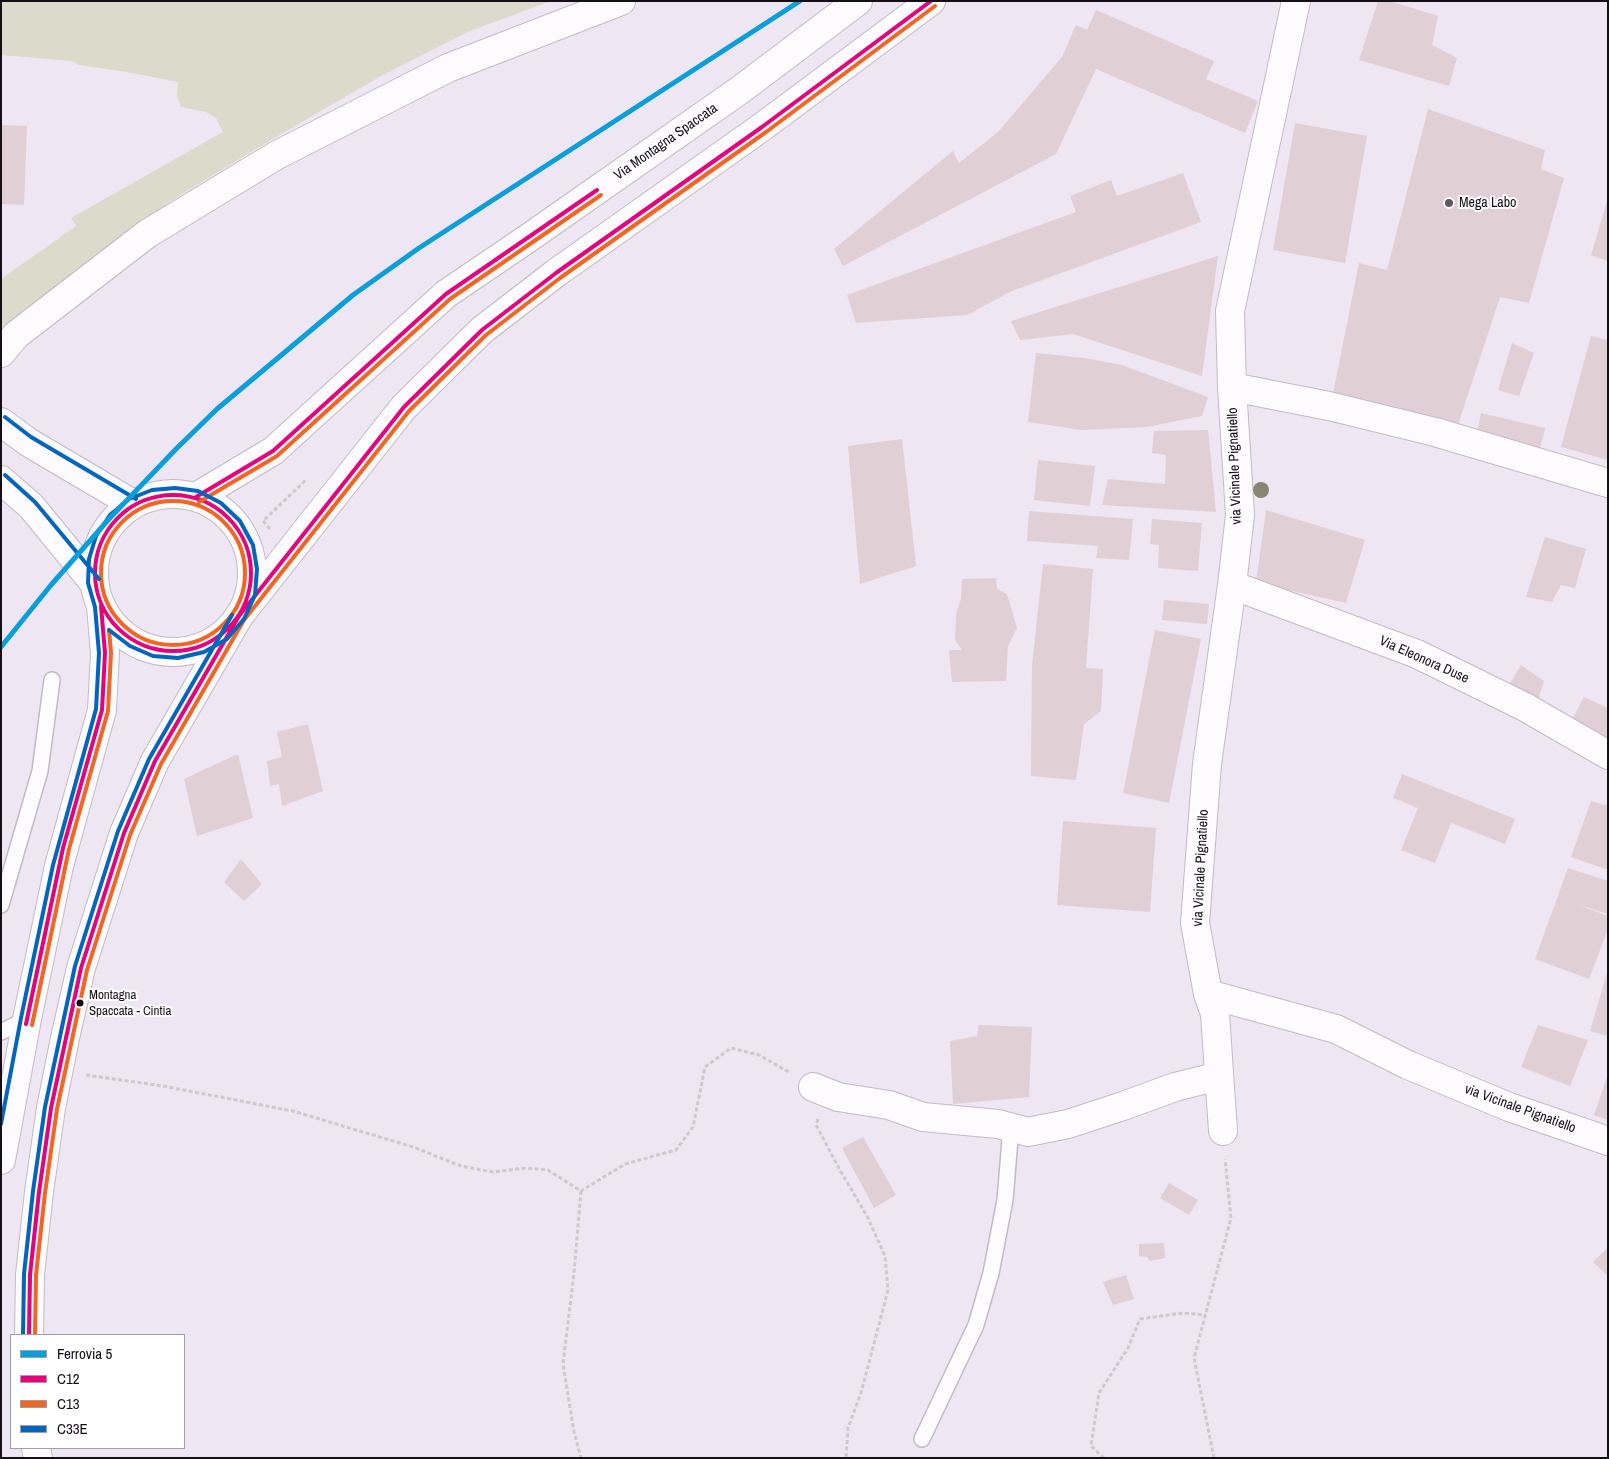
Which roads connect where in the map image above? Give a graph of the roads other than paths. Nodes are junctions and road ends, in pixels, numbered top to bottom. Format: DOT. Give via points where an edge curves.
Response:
graph roads {
  1 [pos="621,1"];
  2 [pos="858,1"];
  3 [pos="930,1"];
  4 [pos="1296,1"];
  5 [pos="1,353"];
  6 [pos="1232,386"];
  7 [pos="1,422"];
  8 [pos="1,480"];
  9 [pos="1608,483"];
  10 [pos="196,497"];
  11 [pos="133,504"];
  12 [pos="1232,585"];
  13 [pos="98,594"];
  14 [pos="239,616"];
  15 [pos="52,680"];
  16 [pos="1608,755"];
  17 [pos="1,905"];
  18 [pos="1208,994"];
  19 [pos="27,1019"];
  20 [pos="1,1032"];
  21 [pos="1219,1076"];
  22 [pos="819,1089"];
  23 [pos="1011,1128"];
  24 [pos="1223,1131"];
  25 [pos="1604,1145"];
  26 [pos="1,1160"];
  27 [pos="29,1334"];
  28 [pos="922,1439"];
  1 -- 5 [label="main road" via="448,68 276,155 147,234 16,335"];
  2 -- 10 [label="main road, Via Montagna Spaccata" via="740,90 446,294 273,451"];
  3 -- 14 [label="main road" via="482,330 404,407"];
  4 -- 6 [label="main road, via Vicinale Pignatiello" via="1230,311"];
  6 -- 9 [label="main road" via="1435,432"];
  6 -- 12 [label="main road, via Vicinale Pignatiello" via="1240,515"];
  7 -- 11 [label="main road" via="28,442"];
  8 -- 13 [label="main road" via="31,506"];
  10 -- 11 [label="main road" via="175,494 153,496"];
  10 -- 14 [label="main road" via="218,508 235,524 247,546 251,570 249,594"];
  11 -- 13 [label="main road" via="115,518 102,538 94,560"];
  12 -- 16 [label="main road, Via Eleonora Duse" via="1417,654 1526,707"];
  12 -- 18 [label="main road, via Vicinale Pignatiello" via="1207,764 1196,923"];
  13 -- 14 [label="main road" via="114,626 133,641 155,650 179,652 202,646 223,634"];
  13 -- 19 [label="main road" via="105,653 102,710 63,848"];
  14 -- 27 [label="main road" via="155,761 124,833 81,968 51,1108 39,1192 31,1266"];
  15 -- 17 [label="lane" via="40,771"];
  18 -- 21 [label="main road, via Vicinale Pignatiello" via="1215,1014"];
  18 -- 25 [label="main road, via Vicinale Pignatiello" via="1336,1029 1408,1065"];
  19 -- 20 [label="lane"];
  19 -- 26 [label="main road"];
  21 -- 23 [label="main road" via="1175,1087 1068,1124 1028,1132"];
  21 -- 24 [label="main road, via Vicinale Pignatiello"];
  22 -- 23 [label="main road" via="848,1099 889,1105 923,1118 998,1124"];
  23 -- 28 [label="lane" via="1005,1200 991,1273 976,1325"];
}
